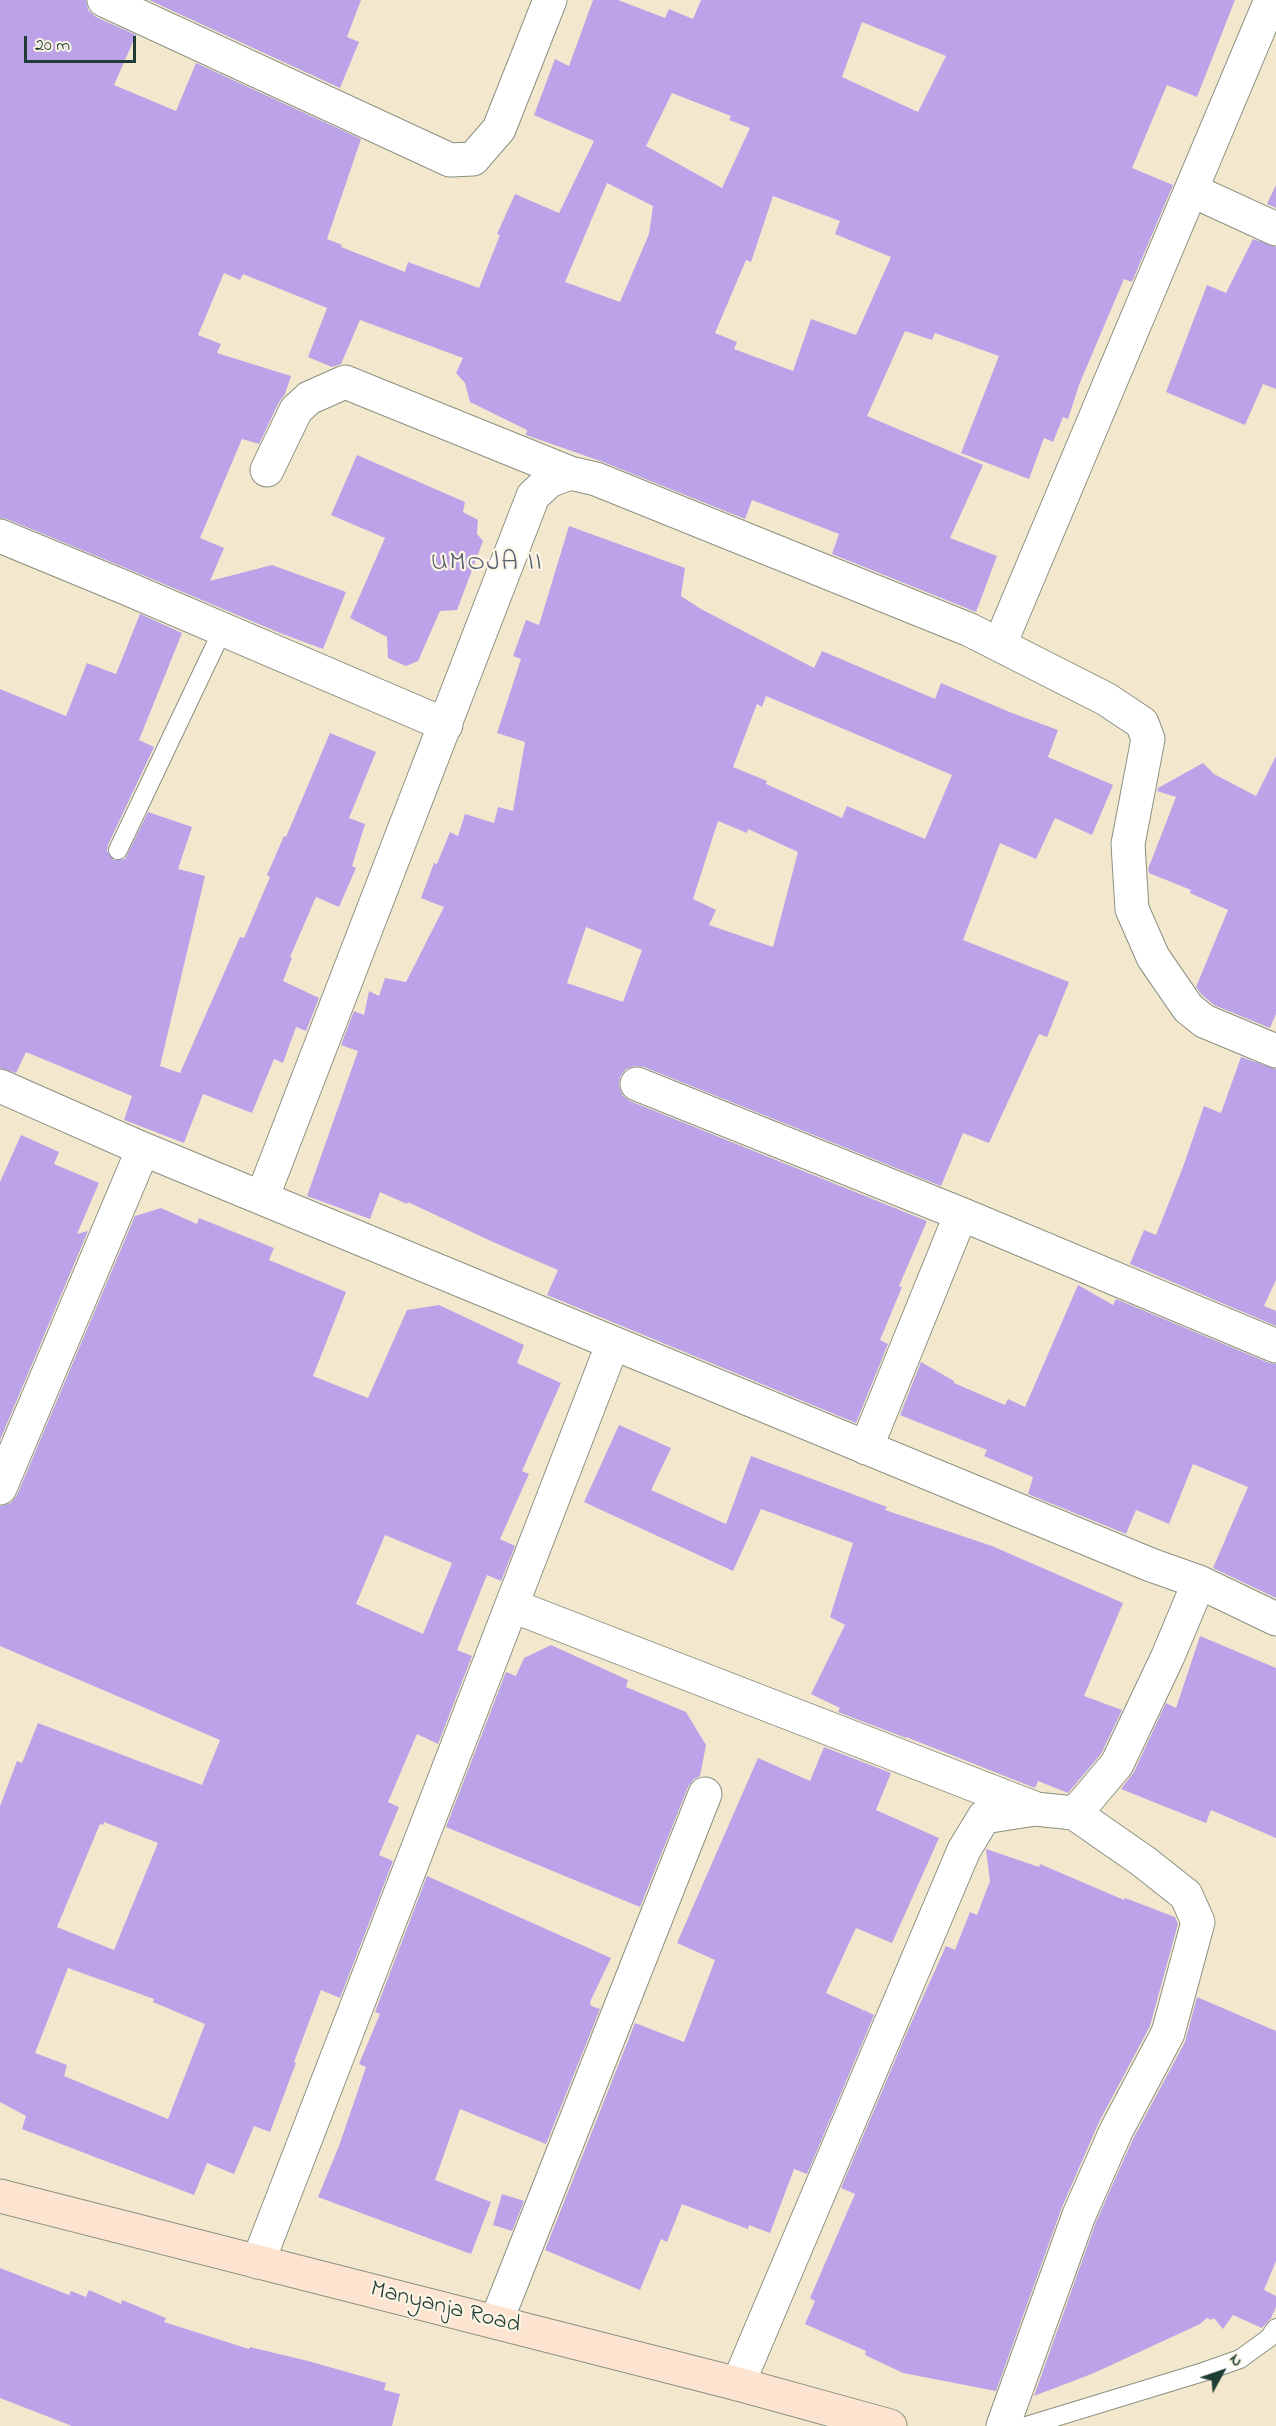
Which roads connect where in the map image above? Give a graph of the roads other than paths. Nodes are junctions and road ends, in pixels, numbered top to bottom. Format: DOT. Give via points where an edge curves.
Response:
graph roads {
  1 [pos="104,0"];
  2 [pos="549,0"];
  3 [pos="1271,0"];
  4 [pos="1191,190"];
  5 [pos="1276,229"];
  6 [pos="267,470"];
  7 [pos="570,473"];
  8 [pos="0,536"];
  9 [pos="223,629"];
  10 [pos="1000,644"];
  11 [pos="446,725"];
  12 [pos="118,850"];
  13 [pos="1276,1051"];
  14 [pos="637,1084"];
  15 [pos="0,1086"];
  16 [pos="143,1149"];
  17 [pos="262,1198"];
  18 [pos="961,1214"];
  19 [pos="613,1343"];
  20 [pos="1276,1346"];
  21 [pos="866,1448"];
  22 [pos="0,1488"];
  23 [pos="1199,1582"];
  24 [pos="513,1606"];
  25 [pos="1276,1619"];
  26 [pos="705,1794"];
  27 [pos="1035,1809"];
  28 [pos="1074,1813"];
  29 [pos="0,2196"];
  30 [pos="258,2262"];
  31 [pos="496,2322"];
  32 [pos="1276,2328"];
  33 [pos="738,2384"];
  34 [pos="890,2426"];
  35 [pos="1003,2426"];
  36 [pos="1026,2426"];
  1 -- 2 [label="street" via="450,160 473,159 499,129"];
  3 -- 4 [label="street"];
  4 -- 5 [label="street"];
  4 -- 10 [label="street"];
  6 -- 7 [label="street" via="296,410 309,398 345,382"];
  7 -- 10 [label="street" via="596,479"];
  7 -- 11 [label="street" via="549,481 533,496"];
  8 -- 9 [label="street"];
  9 -- 11 [label="street"];
  9 -- 12 [label="lane"];
  10 -- 13 [label="street" via="1106,699 1142,723 1148,739 1128,844 1132,909 1153,957 1188,1008 1204,1021"];
  11 -- 17 [label="street"];
  14 -- 18 [label="street"];
  15 -- 16 [label="street"];
  16 -- 17 [label="street"];
  16 -- 22 [label="street"];
  17 -- 19 [label="street"];
  18 -- 20 [label="street"];
  18 -- 21 [label="street"];
  19 -- 21 [label="street"];
  19 -- 24 [label="street"];
  21 -- 23 [label="street"];
  23 -- 25 [label="street"];
  23 -- 28 [label="street" via="1117,1764"];
  24 -- 27 [label="street"];
  24 -- 30 [label="street"];
  26 -- 31 [label="street"];
  27 -- 28 [label="street"];
  27 -- 33 [label="street" via="984,1816 964,1850"];
  28 -- 35 [label="street" via="1186,1894 1198,1922 1168,2033 1116,2131 1079,2215"];
  29 -- 30 [label="main road, Manyanja Road"];
  30 -- 31 [label="main road, Manyanja Road"];
  31 -- 33 [label="main road, Manyanja Road"];
  32 -- 36 [label="lane" via="1269,2338 1240,2359"];
  33 -- 34 [label="main road, Manyanja Road"];
}
